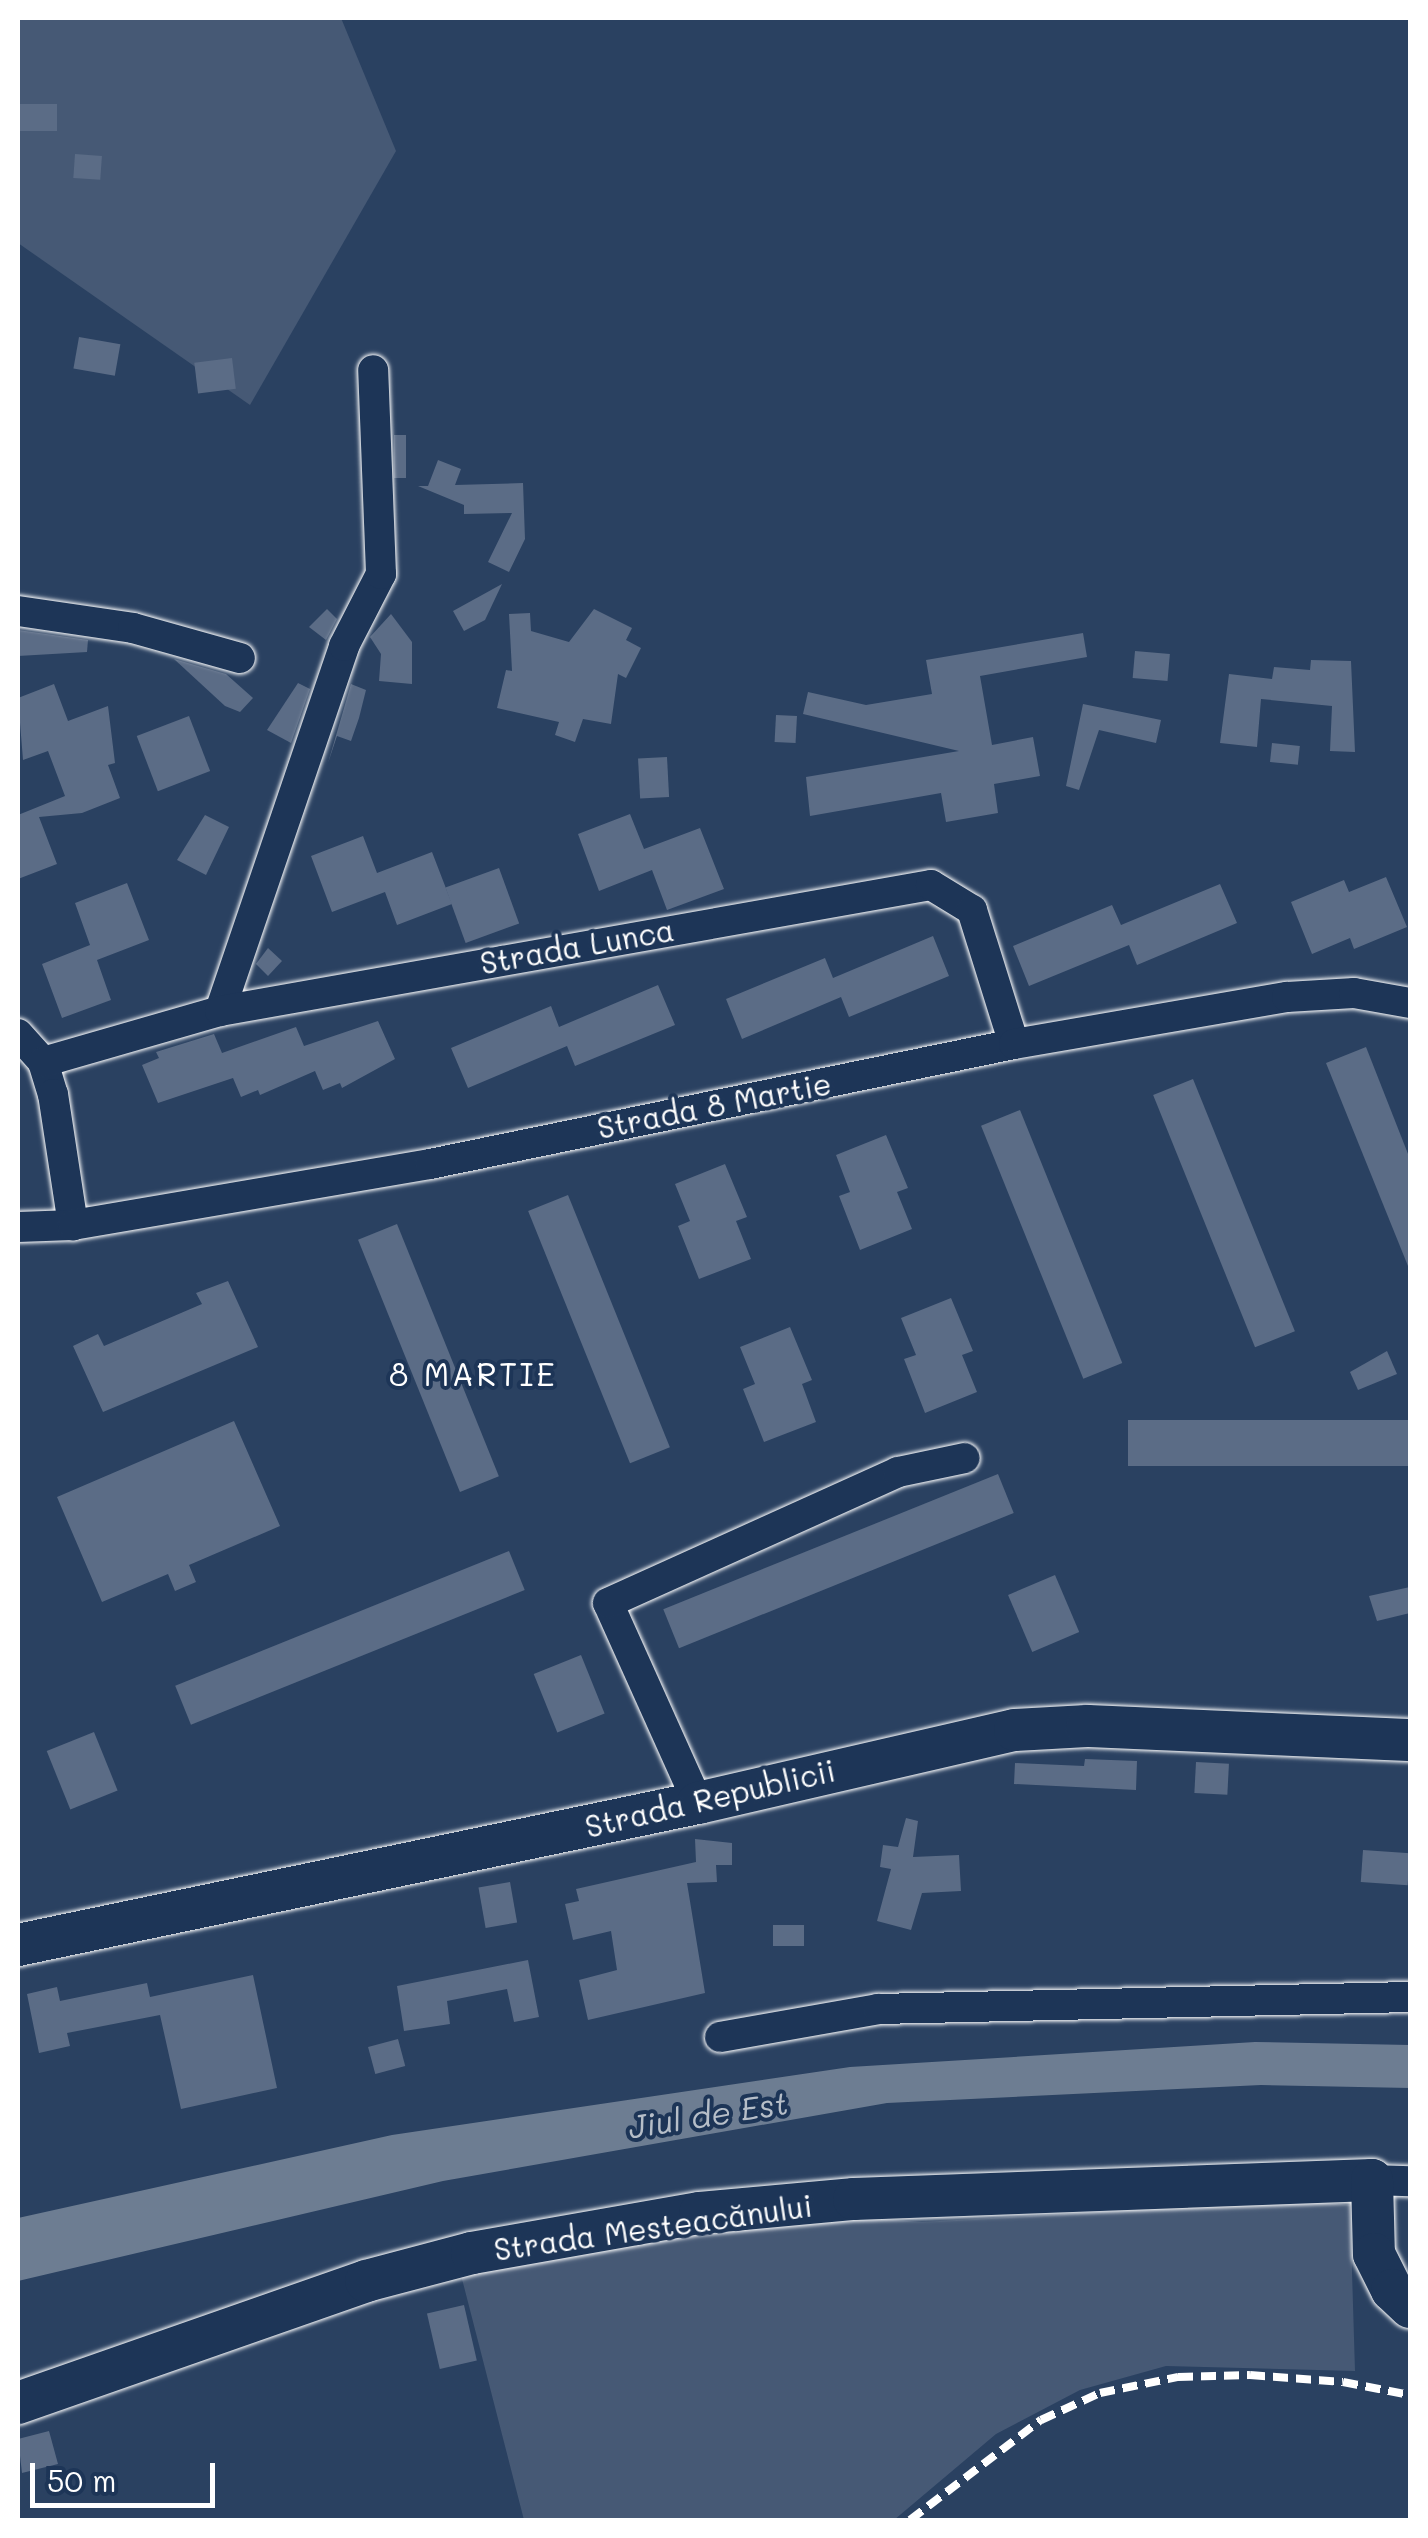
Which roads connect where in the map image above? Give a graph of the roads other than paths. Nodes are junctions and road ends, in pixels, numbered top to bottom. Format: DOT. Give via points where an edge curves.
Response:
graph roads {
  1 [pos="373,370"];
  2 [pos="18,611"];
  3 [pos="240,658"];
  4 [pos="1410,1003"];
  5 [pos="220,1011"];
  6 [pos="18,1034"];
  7 [pos="1014,1044"];
  8 [pos="43,1062"];
  9 [pos="73,1225"];
  10 [pos="18,1227"];
  11 [pos="964,1458"];
  12 [pos="1410,1740"];
  13 [pos="698,1803"];
  14 [pos="18,1945"];
  15 [pos="1410,1997"];
  16 [pos="720,2037"];
  17 [pos="1392,2181"];
  18 [pos="1410,2308"];
  19 [pos="18,2403"];
  1 -- 5 [label="street" via="381,574 344,646"];
  2 -- 3 [label="street" via="133,628"];
  4 -- 7 [label="street, Strada 8 Martie" via="1354,993 1287,998"];
  5 -- 7 [label="street, Strada Lunca" via="931,885 972,910"];
  5 -- 8 [label="street, Strada Lunca"];
  6 -- 8 [label="street"];
  7 -- 9 [label="street, Strada 8 Martie" via="430,1164"];
  8 -- 9 [label="street"];
  9 -- 10 [label="street, Strada 8 Martie"];
  11 -- 13 [label="street" via="898,1472 608,1603"];
  12 -- 13 [label="street, Strada Republicii" via="1087,1726 1015,1730"];
  13 -- 14 [label="street, Strada Republicii"];
  15 -- 16 [label="street" via="878,2008"];
  17 -- 18 [label="street" via="1374,2254"];
  17 -- 19 [label="street, Strada Mesteacănului" via="854,2198 700,2213 472,2254 366,2281"];
}
